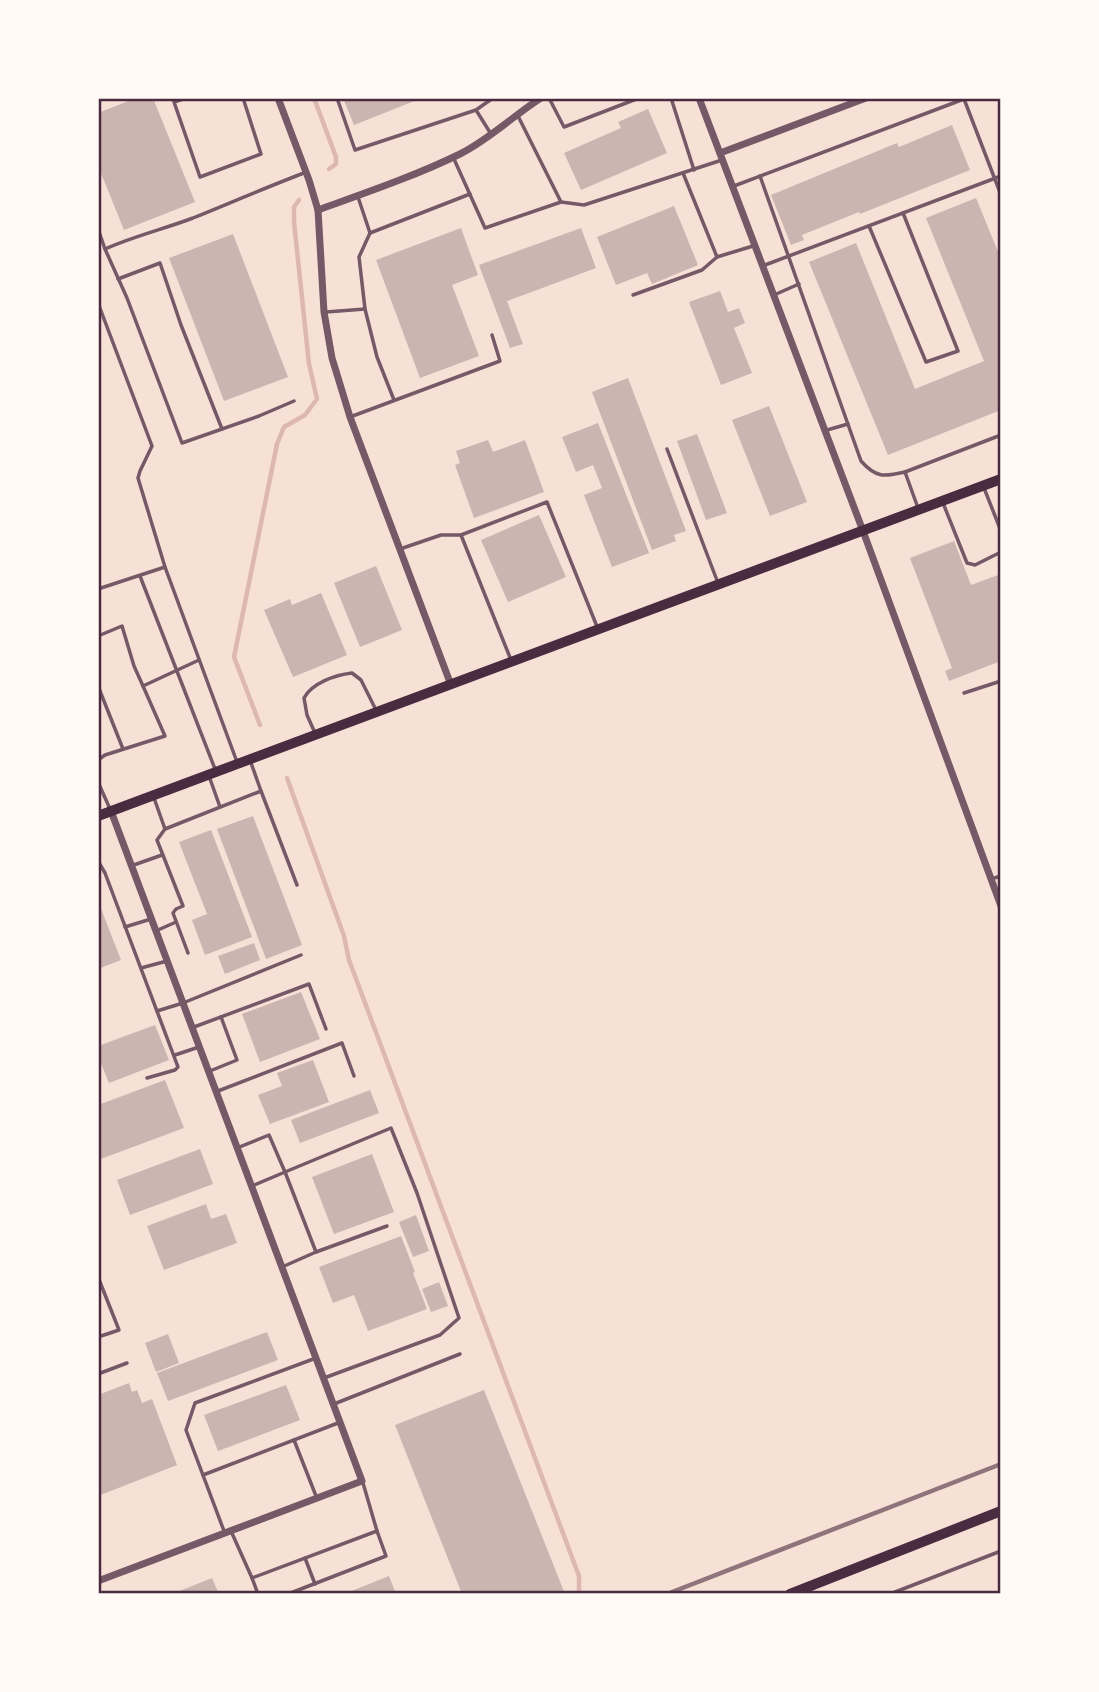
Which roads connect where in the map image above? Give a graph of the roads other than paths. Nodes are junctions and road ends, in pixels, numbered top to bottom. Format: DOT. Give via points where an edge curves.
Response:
graph roads {
  1 [pos="186,98"];
  2 [pos="243,98"];
  3 [pos="278,98"];
  4 [pos="337,98"];
  5 [pos="493,98"];
  6 [pos="541,98"];
  7 [pos="549,98"];
  8 [pos="639,98"];
  9 [pos="671,98"];
  10 [pos="699,98"];
  11 [pos="866,98"];
  12 [pos="964,98"];
  13 [pos="476,110"];
  14 [pos="517,114"];
  15 [pos="491,134"];
  16 [pos="721,156"];
  17 [pos="453,157"];
  18 [pos="694,170"];
  19 [pos="306,173"];
  20 [pos="683,173"];
  21 [pos="760,176"];
  22 [pos="1001,176"];
  23 [pos="995,178"];
  24 [pos="733,187"];
  25 [pos="470,194"];
  26 [pos="1001,195"];
  27 [pos="357,196"];
  28 [pos="561,202"];
  29 [pos="318,210"];
  30 [pos="903,213"];
  31 [pos="869,226"];
  32 [pos="98,229"];
  33 [pos="370,233"];
  34 [pos="755,246"];
  35 [pos="105,249"];
  36 [pos="790,256"];
  37 [pos="717,257"];
  38 [pos="763,266"];
  39 [pos="118,279"];
  40 [pos="799,284"];
  41 [pos="633,295"];
  42 [pos="774,295"];
  43 [pos="98,303"];
  44 [pos="365,309"];
  45 [pos="324,313"];
  46 [pos="492,335"];
  47 [pos="394,400"];
  48 [pos="293,401"];
  49 [pos="351,417"];
  50 [pos="848,424"];
  51 [pos="222,429"];
  52 [pos="825,431"];
  53 [pos="1001,435"];
  54 [pos="667,449"];
  55 [pos="905,472"];
  56 [pos="1001,479"];
  57 [pos="983,486"];
  58 [pos="943,501"];
  59 [pos="918,510"];
  60 [pos="863,531"];
  61 [pos="1001,531"];
  62 [pos="461,536"];
  63 [pos="400,549"];
  64 [pos="1001,552"];
  65 [pos="165,567"];
  66 [pos="139,576"];
  67 [pos="718,585"];
  68 [pos="98,589"];
  69 [pos="598,630"];
  70 [pos="98,636"];
  71 [pos="199,660"];
  72 [pos="512,662"];
  73 [pos="176,670"];
  74 [pos="1000,681"];
  75 [pos="450,685"];
  76 [pos="98,686"];
  77 [pos="143,686"];
  78 [pos="1001,688"];
  79 [pos="964,693"];
  80 [pos="377,712"];
  81 [pos="316,735"];
  82 [pos="123,749"];
  83 [pos="98,760"];
  84 [pos="250,760"];
  85 [pos="237,764"];
  86 [pos="212,774"];
  87 [pos="98,782"];
  88 [pos="261,791"];
  89 [pos="153,796"];
  90 [pos="220,807"];
  91 [pos="111,811"];
  92 [pos="98,816"];
  93 [pos="165,829"];
  94 [pos="162,855"];
  95 [pos="98,861"];
  96 [pos="131,866"];
  97 [pos="1001,876"];
  98 [pos="991,879"];
  99 [pos="298,885"];
  100 [pos="1001,906"];
  101 [pos="151,919"];
  102 [pos="176,922"];
  103 [pos="125,927"];
  104 [pos="156,931"];
  105 [pos="188,953"];
  106 [pos="301,955"];
  107 [pos="167,961"];
  108 [pos="141,968"];
  109 [pos="183,1003"];
  110 [pos="157,1011"];
  111 [pos="221,1017"];
  112 [pos="192,1028"];
  113 [pos="326,1029"];
  114 [pos="199,1047"];
  115 [pos="174,1056"];
  116 [pos="208,1072"];
  117 [pos="354,1076"];
  118 [pos="147,1079"];
  119 [pos="216,1092"];
  120 [pos="237,1148"];
  121 [pos="285,1172"];
  122 [pos="252,1186"];
  123 [pos="387,1226"];
  124 [pos="316,1252"];
  125 [pos="282,1267"];
  126 [pos="98,1277"];
  127 [pos="104,1293"];
  128 [pos="98,1295"];
  129 [pos="98,1338"];
  130 [pos="460,1354"];
  131 [pos="316,1358"];
  132 [pos="127,1363"];
  133 [pos="98,1374"];
  134 [pos="324,1378"];
  135 [pos="334,1404"];
  136 [pos="340,1422"];
  137 [pos="294,1440"];
  138 [pos="203,1475"];
  139 [pos="362,1481"];
  140 [pos="317,1498"];
  141 [pos="1001,1511"];
  142 [pos="377,1531"];
  143 [pos="228,1532"];
  144 [pos="1001,1551"];
  145 [pos="305,1558"];
  146 [pos="252,1578"];
  147 [pos="98,1581"];
  148 [pos="315,1584"];
  149 [pos="258,1594"];
  150 [pos="288,1594"];
  151 [pos="790,1594"];
  152 [pos="890,1594"];
  1 -- 2 [label="lane" via="174,102 200,177 261,154"];
  3 -- 19 [label="street"];
  4 -- 13 [label="lane" via="355,150"];
  5 -- 13 [label="lane"];
  6 -- 14 [label="street"];
  7 -- 8 [label="lane" via="564,127"];
  9 -- 18 [label="lane"];
  10 -- 16 [label="street"];
  11 -- 16 [label="street"];
  12 -- 21 [label="lane"];
  12 -- 23 [label="lane"];
  13 -- 15 [label="lane"];
  14 -- 15 [label="street"];
  14 -- 28 [label="lane"];
  15 -- 17 [label="street"];
  16 -- 18 [label="lane"];
  16 -- 24 [label="street"];
  17 -- 25 [label="lane"];
  17 -- 27 [label="street"];
  18 -- 20 [label="lane"];
  19 -- 29 [label="street"];
  19 -- 35 [label="lane"];
  20 -- 28 [label="lane" via="584,205"];
  20 -- 37 [label="lane"];
  21 -- 24 [label="lane"];
  21 -- 36 [label="lane"];
  22 -- 23 [label="lane"];
  23 -- 26 [label="lane"];
  23 -- 30 [label="lane"];
  24 -- 34 [label="street"];
  25 -- 28 [label="lane" via="485,228"];
  25 -- 33 [label="lane"];
  27 -- 29 [label="street"];
  27 -- 33 [label="lane"];
  29 -- 45 [label="street"];
  30 -- 31 [label="lane"];
  30 -- 31 [label="lane" via="958,351 926,362"];
  31 -- 36 [label="lane"];
  32 -- 35 [label="lane"];
  33 -- 44 [label="lane" via="359,257"];
  34 -- 37 [label="lane"];
  34 -- 38 [label="street"];
  35 -- 39 [label="lane"];
  36 -- 38 [label="lane"];
  36 -- 40 [label="lane"];
  37 -- 41 [label="lane" via="702,270"];
  38 -- 42 [label="street"];
  39 -- 51 [label="lane" via="182,443"];
  39 -- 51 [label="lane" via="160,263"];
  40 -- 42 [label="lane"];
  40 -- 50 [label="lane"];
  42 -- 52 [label="street"];
  43 -- 65 [label="lane" via="152,446 138,478"];
  44 -- 45 [label="lane"];
  44 -- 47 [label="lane"];
  45 -- 49 [label="street" via="332,358"];
  46 -- 47 [label="lane" via="500,361"];
  47 -- 49 [label="lane"];
  48 -- 51 [label="lane"];
  49 -- 63 [label="street"];
  50 -- 52 [label="lane"];
  50 -- 55 [label="lane" via="860,461 868,470 883,477"];
  52 -- 60 [label="street"];
  53 -- 55 [label="lane"];
  54 -- 67 [label="lane"];
  55 -- 59 [label="lane"];
  56 -- 57 [label="main road"];
  57 -- 58 [label="main road"];
  57 -- 61 [label="lane"];
  58 -- 59 [label="main road"];
  58 -- 64 [label="lane" via="967,563 975,565"];
  59 -- 60 [label="main road"];
  60 -- 67 [label="main road"];
  60 -- 98 [label="street"];
  62 -- 63 [label="lane" via="441,536"];
  62 -- 69 [label="lane" via="547,502"];
  62 -- 72 [label="lane"];
  63 -- 75 [label="street"];
  65 -- 66 [label="lane"];
  65 -- 71 [label="lane"];
  66 -- 68 [label="lane"];
  66 -- 73 [label="lane"];
  67 -- 69 [label="main road"];
  69 -- 72 [label="main road"];
  70 -- 77 [label="lane" via="122,626"];
  71 -- 73 [label="lane"];
  71 -- 85 [label="lane"];
  72 -- 75 [label="main road"];
  73 -- 77 [label="lane"];
  73 -- 86 [label="lane"];
  74 -- 78 [label="lane"];
  74 -- 79 [label="lane"];
  75 -- 80 [label="main road"];
  76 -- 82 [label="lane"];
  77 -- 82 [label="lane" via="165,736"];
  80 -- 81 [label="main road"];
  80 -- 81 [label="lane" via="361,680 352,673 339,675 308,690 304,698"];
  81 -- 84 [label="main road"];
  82 -- 83 [label="lane"];
  84 -- 85 [label="main road"];
  84 -- 88 [label="lane"];
  85 -- 86 [label="main road"];
  86 -- 89 [label="main road"];
  86 -- 90 [label="lane"];
  87 -- 91 [label="lane"];
  88 -- 90 [label="lane"];
  88 -- 99 [label="lane"];
  89 -- 91 [label="main road"];
  89 -- 93 [label="lane"];
  90 -- 93 [label="lane"];
  91 -- 92 [label="main road"];
  91 -- 96 [label="street"];
  93 -- 94 [label="lane" via="157,840"];
  94 -- 96 [label="lane"];
  94 -- 102 [label="lane" via="183,906 173,914"];
  95 -- 103 [label="lane"];
  96 -- 101 [label="street"];
  97 -- 98 [label="lane"];
  98 -- 100 [label="street"];
  101 -- 103 [label="lane"];
  101 -- 104 [label="street"];
  102 -- 104 [label="lane"];
  102 -- 105 [label="lane"];
  103 -- 108 [label="lane"];
  104 -- 107 [label="street"];
  106 -- 109 [label="lane"];
  107 -- 108 [label="lane"];
  107 -- 109 [label="street"];
  108 -- 110 [label="lane"];
  109 -- 110 [label="lane"];
  109 -- 112 [label="street"];
  110 -- 115 [label="lane"];
  111 -- 112 [label="lane"];
  111 -- 113 [label="lane" via="309,984"];
  111 -- 116 [label="lane" via="237,1060"];
  112 -- 114 [label="street"];
  114 -- 115 [label="lane"];
  114 -- 116 [label="street"];
  115 -- 118 [label="lane" via="175,1070"];
  116 -- 119 [label="street"];
  117 -- 119 [label="lane" via="342,1042"];
  119 -- 120 [label="street"];
  120 -- 121 [label="lane" via="269,1135"];
  120 -- 122 [label="street"];
  121 -- 122 [label="lane"];
  121 -- 124 [label="lane"];
  121 -- 134 [label="lane" via="391,1128 459,1318 440,1335"];
  122 -- 125 [label="street"];
  123 -- 124 [label="lane"];
  124 -- 125 [label="lane"];
  125 -- 131 [label="street"];
  126 -- 127 [label="lane"];
  127 -- 128 [label="lane"];
  127 -- 129 [label="lane" via="119,1330"];
  130 -- 135 [label="lane"];
  131 -- 134 [label="street"];
  131 -- 138 [label="lane" via="195,1404 186,1430"];
  132 -- 133 [label="lane"];
  134 -- 135 [label="street"];
  135 -- 136 [label="street"];
  136 -- 137 [label="lane"];
  136 -- 139 [label="street"];
  137 -- 138 [label="lane"];
  137 -- 140 [label="lane"];
  138 -- 143 [label="lane"];
  139 -- 140 [label="street"];
  139 -- 142 [label="lane"];
  140 -- 143 [label="street"];
  141 -- 151 [label="main road"];
  142 -- 145 [label="lane"];
  142 -- 148 [label="lane" via="387,1556"];
  143 -- 146 [label="lane"];
  143 -- 147 [label="street"];
  144 -- 152 [label="lane"];
  145 -- 146 [label="lane"];
  145 -- 148 [label="lane"];
  146 -- 149 [label="lane"];
  148 -- 150 [label="lane"];
}
